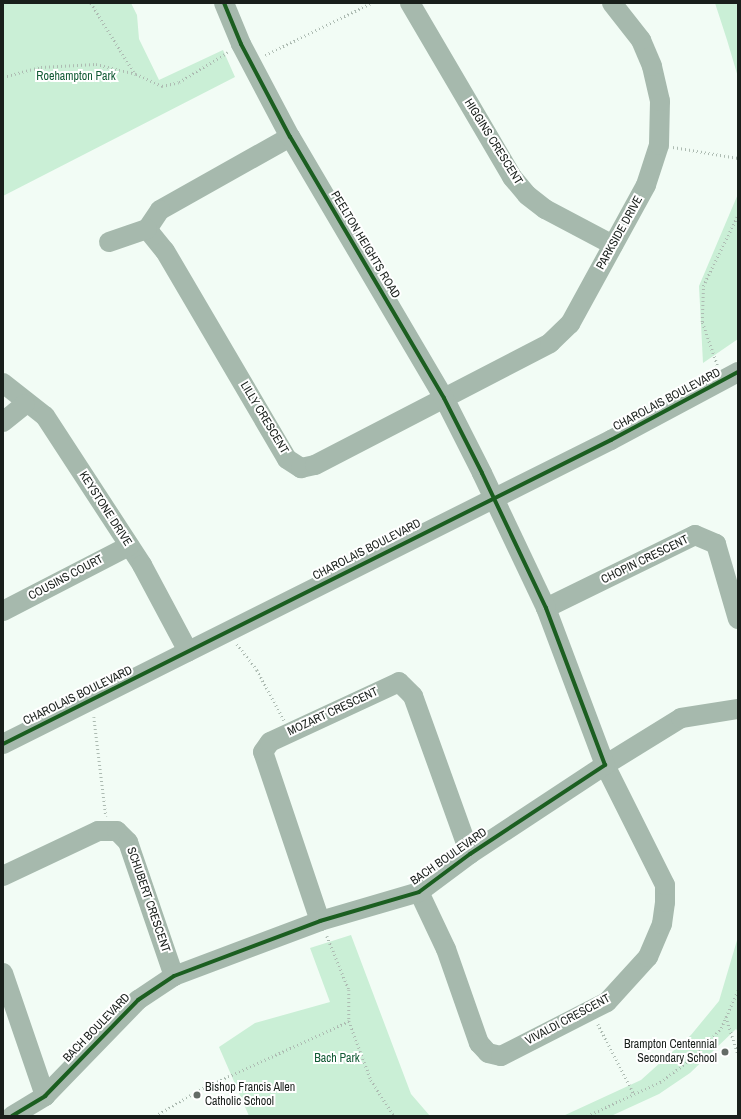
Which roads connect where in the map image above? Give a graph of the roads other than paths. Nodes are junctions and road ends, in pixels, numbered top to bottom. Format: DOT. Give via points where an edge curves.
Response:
graph roads {
  1 [pos="224,3"];
  2 [pos="410,3"];
  3 [pos="612,3"];
  4 [pos="290,137"];
  5 [pos="147,229"];
  6 [pos="109,242"];
  7 [pos="613,245"];
  8 [pos="731,377"];
  9 [pos="3,383"];
  10 [pos="444,398"];
  11 [pos="25,404"];
  12 [pos="3,422"];
  13 [pos="493,496"];
  14 [pos="129,546"];
  15 [pos="546,608"];
  16 [pos="3,611"];
  17 [pos="738,619"];
  18 [pos="188,651"];
  19 [pos="738,709"];
  20 [pos="3,744"];
  21 [pos="605,765"];
  22 [pos="470,854"];
  23 [pos="3,876"];
  24 [pos="419,892"];
  25 [pos="320,921"];
  26 [pos="3,973"];
  27 [pos="174,976"];
  28 [pos="45,1096"];
  29 [pos="12,1116"];
  1 -- 4 [label="street, PEELTON HEIGHTS ROAD" via="241,44"];
  2 -- 7 [label="street, HIGGINS CRESCENT" via="512,176 527,195 545,209"];
  3 -- 7 [label="street, PARKSIDE DRIVE" via="640,40 652,66 660,101 659,145 646,185"];
  4 -- 5 [label="street" via="160,210"];
  4 -- 10 [label="street, PEELTON HEIGHTS ROAD"];
  5 -- 6 [label="street"];
  5 -- 10 [label="street, LILLY CRESCENT" via="165,251 287,459 301,468 315,465"];
  7 -- 10 [label="street, PARKSIDE DRIVE" via="561,335"];
  8 -- 13 [label="street, CHAROLAIS BOULEVARD"];
  9 -- 11 [label="street, KEYSTONE DRIVE"];
  10 -- 13 [label="street, PEELTON HEIGHTS ROAD"];
  11 -- 12 [label="street"];
  11 -- 14 [label="street, KEYSTONE DRIVE" via="45,416"];
  13 -- 15 [label="street"];
  13 -- 18 [label="street, CHAROLAIS BOULEVARD"];
  14 -- 16 [label="street, COUSINS COURT"];
  14 -- 18 [label="street, KEYSTONE DRIVE"];
  15 -- 17 [label="street, CHOPIN CRESCENT" via="695,535 708,537 716,544"];
  15 -- 21 [label="street"];
  18 -- 20 [label="street, CHAROLAIS BOULEVARD" via="88,704"];
  19 -- 21 [label="street" via="681,718"];
  21 -- 22 [label="street, BACH BOULEVARD"];
  21 -- 24 [label="street, VIVALDI CRESCENT" via="665,885 662,924 648,957 628,982 607,1002 501,1056 488,1053 479,1044 446,949"];
  22 -- 24 [label="street, BACH BOULEVARD"];
  22 -- 25 [label="street, MOZART CRESCENT" via="413,696 399,682 270,742 263,752"];
  23 -- 27 [label="street, SCHUBERT CRESCENT" via="98,831 117,831 128,842"];
  24 -- 25 [label="street, BACH BOULEVARD"];
  25 -- 27 [label="street, BACH BOULEVARD"];
  26 -- 28 [label="street"];
  27 -- 28 [label="street, BACH BOULEVARD" via="138,1000"];
  28 -- 29 [label="street, BACH BOULEVARD"];
}
